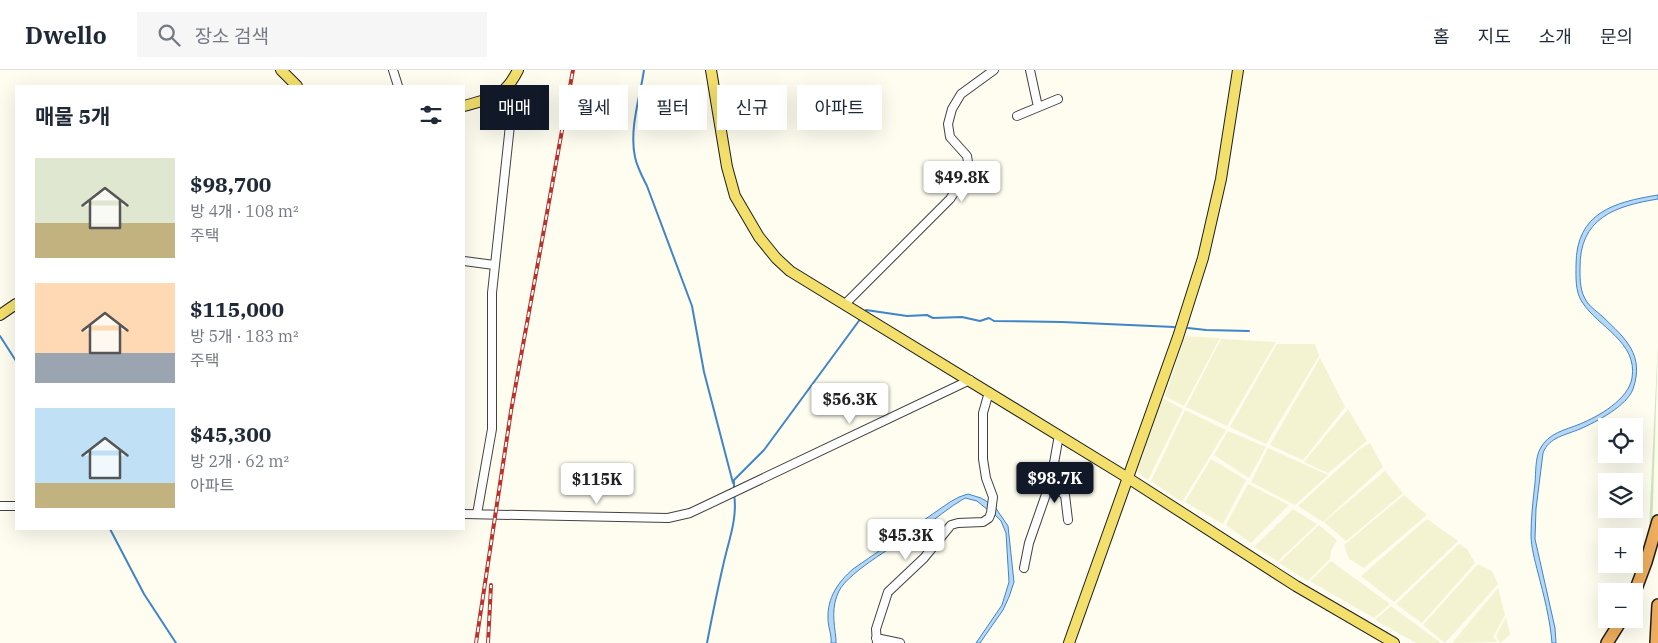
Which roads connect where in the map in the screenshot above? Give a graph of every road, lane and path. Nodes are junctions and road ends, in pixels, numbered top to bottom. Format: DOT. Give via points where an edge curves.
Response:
graph roads {
  1 [pos="281,70"];
  2 [pos="394,70"];
  3 [pos="518,70"];
  4 [pos="711,70"];
  5 [pos="994,70"];
  6 [pos="1030,70"];
  7 [pos="1238,70"];
  8 [pos="296,85"];
  9 [pos="398,85"];
  10 [pos="508,85"];
  11 [pos="1058,99"];
  12 [pos="480,102"];
  13 [pos="465,106"];
  14 [pos="1038,107"];
  15 [pos="1017,116"];
  16 [pos="509,130"];
  17 [pos="465,260"];
  18 [pos="494,265"];
  19 [pos="845,304"];
  20 [pos="14,306"];
  21 [pos="0,315"];
  22 [pos="970,380"];
  23 [pos="989,392"];
  24 [pos="1059,435"];
  25 [pos="1128,478"];
  26 [pos="1050,484"];
  27 [pos="0,506"];
  28 [pos="15,506"];
  29 [pos="465,514"];
  30 [pos="477,514"];
  31 [pos="1068,520"];
  32 [pos="1658,521"];
  33 [pos="1024,568"];
  34 [pos="1638,583"];
  35 [pos="1658,605"];
  36 [pos="1616,628"];
  37 [pos="876,640"];
  38 [pos="900,643"];
  39 [pos="1068,643"];
  40 [pos="1394,643"];
  41 [pos="1607,643"];
  42 [pos="1656,643"];
  1 -- 8 [label="main road"];
  2 -- 9 [label="street"];
  3 -- 10 [label="main road"];
  4 -- 19 [label="main road" via="735,196 759,238 790,271"];
  5 -- 19 [label="street" via="961,94 952,109 948,124 950,137 967,156 968,162 959,187"];
  6 -- 14 [label="street"];
  7 -- 25 [label="main road" via="1221,179 1203,258"];
  11 -- 14 [label="street"];
  12 -- 13 [label="main road"];
  14 -- 15 [label="street"];
  16 -- 18 [label="street"];
  17 -- 18 [label="street"];
  18 -- 30 [label="street" via="494,411"];
  19 -- 22 [label="main road"];
  20 -- 21 [label="main road"];
  22 -- 23 [label="main road"];
  22 -- 30 [label="street" via="690,513 668,518"];
  23 -- 24 [label="main road"];
  23 -- 37 [label="street" via="983,412 982,459 993,497 989,518 983,522 951,526 915,568 891,588 876,629"];
  24 -- 25 [label="main road"];
  24 -- 26 [label="street"];
  25 -- 39 [label="main road"];
  25 -- 40 [label="main road" via="1296,586"];
  26 -- 31 [label="street" via="1065,495"];
  26 -- 33 [label="street" via="1029,543"];
  27 -- 28 [label="street"];
  29 -- 30 [label="street"];
  32 -- 34 [label="highway"];
  35 -- 42 [label="highway"];
  36 -- 41 [label="highway"];
  37 -- 38 [label="street"];
}
